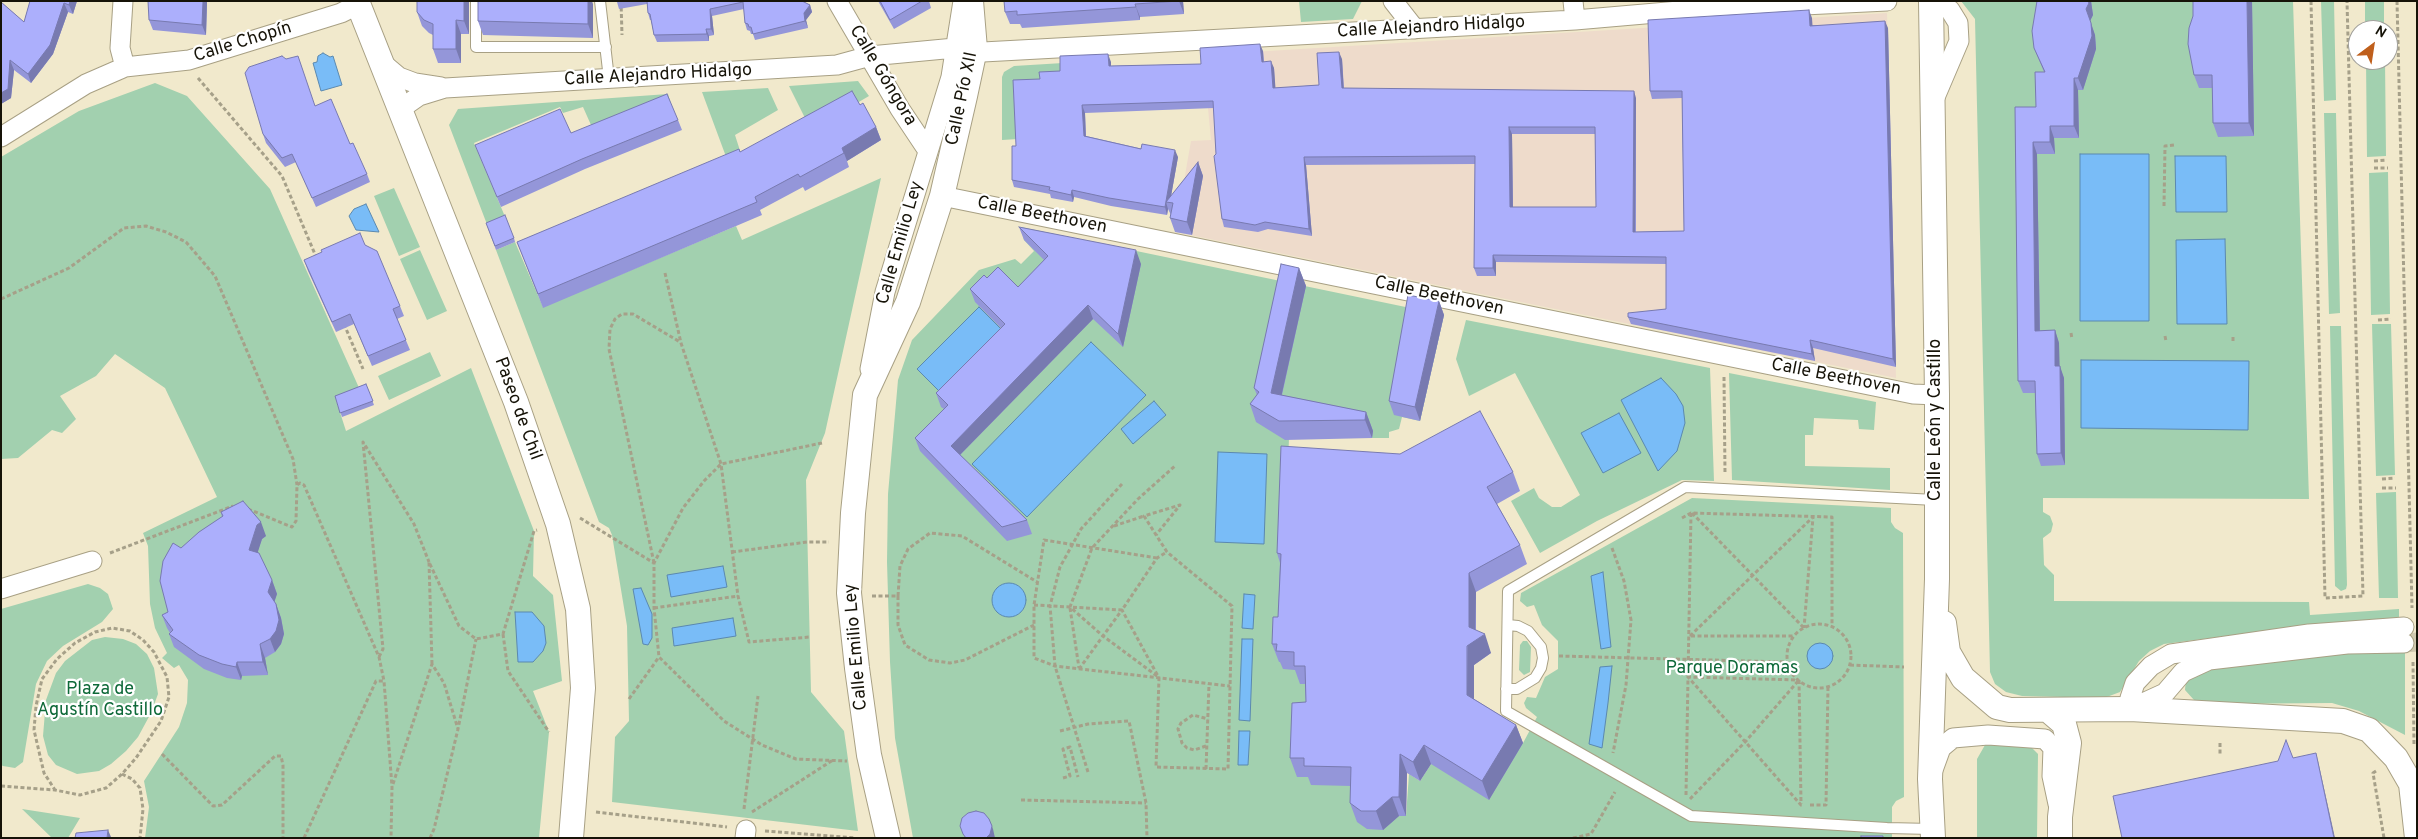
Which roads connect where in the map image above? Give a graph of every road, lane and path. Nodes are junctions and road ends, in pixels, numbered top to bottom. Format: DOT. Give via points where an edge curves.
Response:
graph roads {
  1 [pos="122,1"];
  2 [pos="476,1"];
  3 [pos="600,1"];
  4 [pos="620,1"];
  5 [pos="837,1"];
  6 [pos="963,1"];
  7 [pos="971,1"];
  8 [pos="1393,1"];
  9 [pos="1574,1"];
  10 [pos="1888,1"];
  11 [pos="1933,1"];
  12 [pos="2311,1"];
  13 [pos="2347,1"];
  14 [pos="2397,1"];
  15 [pos="357,3"];
  16 [pos="1660,7"];
  17 [pos="1575,20"];
  18 [pos="1415,29"];
  19 [pos="623,40"];
  20 [pos="606,47"];
  21 [pos="965,48"];
  22 [pos="870,56"];
  23 [pos="189,60"];
  24 [pos="379,60"];
  25 [pos="125,67"];
  26 [pos="609,79"];
  27 [pos="446,88"];
  28 [pos="399,110"];
  29 [pos="1,137"];
  30 [pos="2174,145"];
  31 [pos="928,150"];
  32 [pos="2387,160"];
  33 [pos="2374,161"];
  34 [pos="2374,168"];
  35 [pos="2388,168"];
  36 [pos="942,196"];
  37 [pos="2164,206"];
  38 [pos="319,265"];
  39 [pos="665,274"];
  40 [pos="1,299"];
  41 [pos="342,319"];
  42 [pos="2391,319"];
  43 [pos="2378,320"];
  44 [pos="2072,334"];
  45 [pos="2165,336"];
  46 [pos="2233,337"];
  47 [pos="2072,339"];
  48 [pos="2166,341"];
  49 [pos="2233,342"];
  50 [pos="681,343"];
  51 [pos="1724,356"];
  52 [pos="363,369"];
  53 [pos="865,395"];
  54 [pos="1937,395"];
  55 [pos="822,443"];
  56 [pos="721,464"];
  57 [pos="1176,465"];
  58 [pos="2395,478"];
  59 [pos="2382,479"];
  60 [pos="1122,484"];
  61 [pos="297,485"];
  62 [pos="1725,488"];
  63 [pos="2382,488"];
  64 [pos="2396,488"];
  65 [pos="1935,500"];
  66 [pos="238,504"];
  67 [pos="246,508"];
  68 [pos="1691,513"];
  69 [pos="1144,516"];
  70 [pos="1813,517"];
  71 [pos="1682,518"];
  72 [pos="558,524"];
  73 [pos="1113,526"];
  74 [pos="1156,535"];
  75 [pos="852,542"];
  76 [pos="1610,543"];
  77 [pos="1072,545"];
  78 [pos="1092,548"];
  79 [pos="732,552"];
  80 [pos="1167,552"];
  81 [pos="1157,558"];
  82 [pos="92,561"];
  83 [pos="429,562"];
  84 [pos="654,563"];
  85 [pos="1753,576"];
  86 [pos="1936,579"];
  87 [pos="1038,582"];
  88 [pos="1,589"];
  89 [pos="850,593"];
  90 [pos="738,596"];
  91 [pos="898,596"];
  92 [pos="1034,605"];
  93 [pos="1050,606"];
  94 [pos="1070,607"];
  95 [pos="654,608"];
  96 [pos="1122,610"];
  97 [pos="1034,625"];
  98 [pos="1508,625"];
  99 [pos="1832,627"];
  100 [pos="1804,628"];
  101 [pos="503,634"];
  102 [pos="2408,635"];
  103 [pos="1103,636"];
  104 [pos="1690,636"];
  105 [pos="1794,636"];
  106 [pos="810,637"];
  107 [pos="476,639"];
  108 [pos="1558,656"];
  109 [pos="379,657"];
  110 [pos="659,657"];
  111 [pos="1628,658"];
  112 [pos="1689,659"];
  113 [pos="1787,662"];
  114 [pos="432,664"];
  115 [pos="1850,665"];
  116 [pos="1055,666"];
  117 [pos="1904,668"];
  118 [pos="1079,669"];
  119 [pos="1688,677"];
  120 [pos="1159,678"];
  121 [pos="1800,680"];
  122 [pos="384,681"];
  123 [pos="1209,684"];
  124 [pos="1230,686"];
  125 [pos="1828,686"];
  126 [pos="1506,689"];
  127 [pos="758,696"];
  128 [pos="629,699"];
  129 [pos="2102,708"];
  130 [pos="2130,709"];
  131 [pos="2050,712"];
  132 [pos="1208,719"];
  133 [pos="1074,727"];
  134 [pos="458,729"];
  135 [pos="1060,731"];
  136 [pos="549,732"];
  137 [pos="752,739"];
  138 [pos="1746,741"];
  139 [pos="2069,743"];
  140 [pos="2220,743"];
  141 [pos="1207,746"];
  142 [pos="162,754"];
  143 [pos="2220,754"];
  144 [pos="2396,758"];
  145 [pos="833,760"];
  146 [pos="854,760"];
  147 [pos="1609,768"];
  148 [pos="1206,769"];
  149 [pos="1088,772"];
  150 [pos="122,774"];
  151 [pos="1619,776"];
  152 [pos="1078,777"];
  153 [pos="1063,778"];
  154 [pos="1930,779"];
  155 [pos="1,786"];
  156 [pos="392,787"];
  157 [pos="55,790"];
  158 [pos="1021,800"];
  159 [pos="1146,803"];
  160 [pos="1686,803"];
  161 [pos="1696,803"];
  162 [pos="1791,805"];
  163 [pos="1801,805"];
  164 [pos="573,809"];
  165 [pos="746,824"];
  166 [pos="2060,827"];
  167 [pos="1932,833"];
  168 [pos="140,838"];
  169 [pos="283,838"];
  170 [pos="304,838"];
  171 [pos="391,838"];
  172 [pos="430,838"];
  173 [pos="571,838"];
  174 [pos="855,838"];
  175 [pos="888,838"];
  176 [pos="1147,838"];
  177 [pos="1573,838"];
  178 [pos="2384,838"];
  179 [pos="2416,838"];
  1 -- 25 [label="street" via="120,48"];
  2 -- 20 [label="lane" via="476,47"];
  3 -- 20 [label="lane"];
  4 -- 19 [label="path"];
  5 -- 22 [label="street, Calle Góngora"];
  6 -- 21 [label="street, Calle Pío XII"];
  7 -- 21 [label="street, Calle Pío XII"];
  8 -- 18 [label="street"];
  9 -- 17 [label="street"];
  10 -- 16 [label="street, Calle Alejandro Hidalgo"];
  11 -- 54 [label="street, Calle León y Castillo"];
  12 -- 13 [label="path" via="2325,598 2363,596"];
  14 -- 102 [label="path"];
  15 -- 23 [label="street, Calle Chopín" via="341,13"];
  15 -- 24 [label="street, Paseo de Chil"];
  16 -- 17 [label="street, Calle Alejandro Hidalgo"];
  17 -- 18 [label="street, Calle Alejandro Hidalgo"];
  18 -- 21 [label="street, Calle Alejandro Hidalgo" via="983,52"];
  20 -- 26 [label="lane"];
  21 -- 22 [label="street, Calle Alejandro Hidalgo"];
  21 -- 31 [label="street, Calle Pío XII" via="951,76"];
  21 -- 36 [label="street, Calle Pío XII"];
  22 -- 26 [label="street, Calle Alejandro Hidalgo" via="837,65"];
  22 -- 31 [label="street, Calle Góngora"];
  23 -- 25 [label="street, Calle Chopín"];
  23 -- 38 [label="path" via="200,83 282,176"];
  24 -- 27 [label="street, Calle Alejandro Hidalgo" via="399,77"];
  24 -- 28 [label="street, Paseo de Chil"];
  25 -- 29 [label="street, Calle Chopín" via="86,84"];
  26 -- 27 [label="street, Calle Alejandro Hidalgo"];
  27 -- 28 [label="street, Calle Alejandro Hidalgo" via="418,96"];
  28 -- 72 [label="street, Paseo de Chil" via="516,402"];
  30 -- 37 [label="path" via="2165,146"];
  31 -- 53 [label="street, Calle Emilio Ley" via="886,292"];
  32 -- 33 [label="path"];
  34 -- 35 [label="path"];
  36 -- 51 [label="street, Calle Beethoven"];
  36 -- 53 [label="street, Calle Emilio Ley" via="908,302"];
  39 -- 50 [label="path"];
  40 -- 61 [label="path" via="69,268 124,228 146,226 186,242 215,276 293,459"];
  41 -- 52 [label="path"];
  42 -- 43 [label="path"];
  44 -- 47 [label="path"];
  45 -- 48 [label="path"];
  46 -- 49 [label="path"];
  50 -- 56 [label="path"];
  50 -- 84 [label="path" via="633,314 622,314 610,329 609,349"];
  51 -- 54 [label="street, Calle Beethoven" via="1913,394"];
  51 -- 62 [label="path"];
  53 -- 75 [label="street, Calle Emilio Ley"];
  54 -- 65 [label="street, Calle León y Castillo"];
  55 -- 56 [label="path"];
  56 -- 79 [label="path"];
  56 -- 84 [label="path" via="683,508"];
  57 -- 73 [label="path"];
  58 -- 59 [label="path"];
  60 -- 77 [label="path" via="1081,529"];
  61 -- 67 [label="path" via="296,521 292,527"];
  61 -- 109 [label="path" via="304,485"];
  62 -- 65 [label="lane"];
  62 -- 98 [label="lane" via="1685,486 1508,591"];
  63 -- 64 [label="path"];
  65 -- 86 [label="street, Calle León y Castillo"];
  66 -- 82 [label="path"];
  68 -- 70 [label="path"];
  68 -- 71 [label="path"];
  68 -- 85 [label="path"];
  68 -- 104 [label="path"];
  69 -- 73 [label="path"];
  69 -- 74 [label="path"];
  69 -- 74 [label="path" via="1180,505"];
  70 -- 85 [label="path"];
  70 -- 99 [label="path" via="1832,518"];
  70 -- 100 [label="path"];
  72 -- 84 [label="path" via="578,516"];
  72 -- 101 [label="path" via="534,530"];
  72 -- 164 [label="street, Paseo de Chil" via="578,609 583,688"];
  73 -- 78 [label="path"];
  74 -- 80 [label="path"];
  75 -- 79 [label="path" via="807,542"];
  75 -- 89 [label="street, Calle Emilio Ley"];
  76 -- 111 [label="path" via="1624,581 1631,620"];
  77 -- 78 [label="path"];
  77 -- 87 [label="path" via="1044,540"];
  77 -- 93 [label="path" via="1060,567"];
  78 -- 81 [label="path"];
  78 -- 94 [label="path"];
  79 -- 90 [label="path"];
  80 -- 81 [label="path"];
  80 -- 124 [label="path" via="1232,606"];
  81 -- 96 [label="path"];
  82 -- 88 [label="street"];
  83 -- 107 [label="path" via="459,626"];
  83 -- 109 [label="path" via="414,524 363,442 383,649"];
  83 -- 114 [label="path"];
  84 -- 95 [label="path"];
  85 -- 100 [label="path"];
  85 -- 104 [label="path"];
  86 -- 131 [label="street" via="1948,652 1963,678 1997,707"];
  86 -- 154 [label="street, Calle León y Castillo"];
  87 -- 91 [label="path" via="962,536 930,533 908,549 900,566"];
  87 -- 92 [label="path"];
  89 -- 91 [label="path" via="866,597"];
  89 -- 175 [label="street, Calle Emilio Ley" via="856,668 869,755"];
  90 -- 95 [label="path"];
  90 -- 106 [label="path" via="749,642"];
  91 -- 97 [label="path" via="898,625 905,645 929,660 950,663 965,660"];
  92 -- 93 [label="path"];
  92 -- 97 [label="path"];
  93 -- 94 [label="path"];
  93 -- 116 [label="path"];
  94 -- 96 [label="path"];
  94 -- 103 [label="path"];
  94 -- 118 [label="path"];
  95 -- 110 [label="path"];
  96 -- 103 [label="path"];
  96 -- 120 [label="path"];
  97 -- 116 [label="path" via="1034,658"];
  98 -- 126 [label="lane"];
  98 -- 126 [label="lane" via="1528,630 1541,647 1543,658 1541,668 1527,685"];
  99 -- 100 [label="path" via="1813,624"];
  99 -- 115 [label="path" via="1848,642"];
  100 -- 105 [label="path"];
  101 -- 107 [label="path"];
  101 -- 136 [label="path" via="508,672"];
  102 -- 130 [label="street" via="2209,660 2183,672 2165,693"];
  102 -- 130 [label="street" via="2309,634 2171,654 2151,666 2135,683"];
  102 -- 144 [label="path" via="2415,744"];
  103 -- 118 [label="path"];
  103 -- 120 [label="path"];
  104 -- 105 [label="path"];
  104 -- 112 [label="path"];
  105 -- 113 [label="path"];
  107 -- 134 [label="path"];
  108 -- 111 [label="path"];
  109 -- 122 [label="path"];
  110 -- 128 [label="path"];
  110 -- 137 [label="path" via="724,721"];
  111 -- 112 [label="path"];
  111 -- 147 [label="path" via="1623,704"];
  112 -- 113 [label="path"];
  112 -- 119 [label="path"];
  113 -- 121 [label="path"];
  114 -- 134 [label="path" via="444,683"];
  114 -- 156 [label="path"];
  115 -- 117 [label="path"];
  115 -- 125 [label="path" via="1842,678"];
  116 -- 118 [label="path"];
  116 -- 133 [label="path"];
  118 -- 120 [label="path"];
  119 -- 121 [label="path"];
  119 -- 138 [label="path"];
  119 -- 160 [label="path"];
  120 -- 123 [label="path"];
  120 -- 148 [label="path" via="1156,767"];
  121 -- 125 [label="path" via="1818,688"];
  121 -- 138 [label="path"];
  121 -- 163 [label="path"];
  122 -- 156 [label="path"];
  122 -- 170 [label="path" via="376,681"];
  123 -- 124 [label="path"];
  123 -- 132 [label="path"];
  124 -- 148 [label="path" via="1228,769"];
  125 -- 163 [label="path" via="1826,805"];
  126 -- 147 [label="lane" via="1506,711"];
  127 -- 137 [label="path"];
  129 -- 130 [label="street"];
  129 -- 131 [label="street"];
  129 -- 139 [label="street" via="2084,722"];
  130 -- 144 [label="street" via="2343,721 2369,730"];
  131 -- 139 [label="street" via="2064,724"];
  132 -- 141 [label="path"];
  132 -- 141 [label="path" via="1193,715 1178,729 1187,748 1202,750"];
  133 -- 135 [label="path"];
  133 -- 149 [label="path"];
  133 -- 159 [label="path" via="1129,721"];
  134 -- 172 [label="path"];
  137 -- 145 [label="path" via="796,759"];
  137 -- 165 [label="path"];
  138 -- 160 [label="path"];
  138 -- 163 [label="path"];
  139 -- 166 [label="street"];
  140 -- 143 [label="path"];
  141 -- 148 [label="path"];
  142 -- 169 [label="path" via="213,806 222,805 275,756 281,756"];
  144 -- 178 [label="path" via="2373,774"];
  144 -- 179 [label="street" via="2410,784"];
  145 -- 146 [label="path"];
  145 -- 165 [label="path"];
  147 -- 151 [label="lane"];
  150 -- 157 [label="path" via="106,788 80,795"];
  150 -- 157 [label="path" via="162,722 169,697 167,677 154,652 130,631 112,628 95,632 75,643 42,679 34,730 44,773"];
  150 -- 168 [label="path" via="140,788 143,809"];
  151 -- 167 [label="lane" via="1691,816"];
  151 -- 177 [label="path" via="1615,794 1591,834"];
  152 -- 153 [label="path" via="1070,747 1063,749 1070,776"];
  154 -- 166 [label="street" via="1941,748 1953,738 1988,735 2045,739 2053,748 2052,776"];
  154 -- 167 [label="street, Calle León y Castillo"];
  155 -- 157 [label="path"];
  156 -- 171 [label="path"];
  158 -- 159 [label="path"];
  159 -- 176 [label="path"];
  160 -- 161 [label="path"];
  162 -- 163 [label="path"];
  164 -- 165 [label="path"];
  164 -- 173 [label="street, Paseo de Chil"];
  165 -- 174 [label="path"];
}
